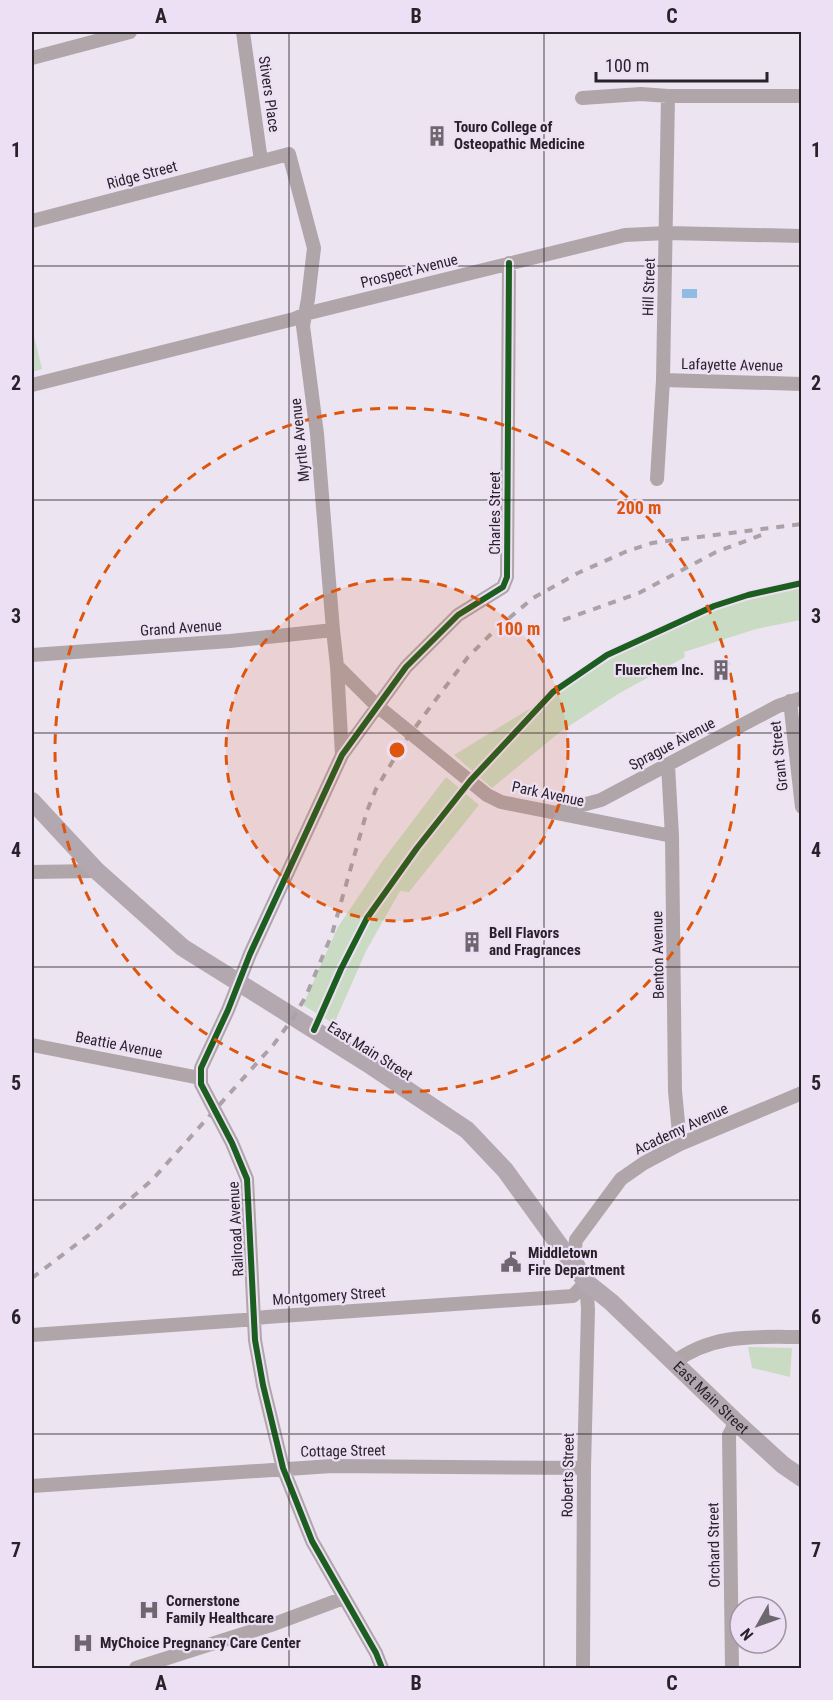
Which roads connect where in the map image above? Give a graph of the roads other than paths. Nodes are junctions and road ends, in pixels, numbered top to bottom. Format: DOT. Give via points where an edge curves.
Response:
graph roads {
  1 [pos="130,32"];
  2 [pos="243,32"];
  3 [pos="32,58"];
  4 [pos="668,96"];
  5 [pos="801,96"];
  6 [pos="582,99"];
  7 [pos="261,161"];
  8 [pos="32,221"];
  9 [pos="667,233"];
  10 [pos="801,236"];
  11 [pos="509,263"];
  12 [pos="305,314"];
  13 [pos="663,380"];
  14 [pos="801,384"];
  15 [pos="32,385"];
  16 [pos="657,479"];
  17 [pos="333,630"];
  18 [pos="32,656"];
  19 [pos="337,666"];
  20 [pos="796,700"];
  21 [pos="376,705"];
  22 [pos="342,755"];
  23 [pos="668,765"];
  24 [pos="32,801"];
  25 [pos="801,807"];
  26 [pos="555,812"];
  27 [pos="672,836"];
  28 [pos="97,871"];
  29 [pos="32,872"];
  30 [pos="239,983"];
  31 [pos="32,1045"];
  32 [pos="200,1078"];
  33 [pos="801,1093"];
  34 [pos="680,1144"];
  35 [pos="586,1282"];
  36 [pos="253,1319"];
  37 [pos="32,1335"];
  38 [pos="801,1337"];
  39 [pos="673,1363"];
  40 [pos="736,1422"];
  41 [pos="284,1468"];
  42 [pos="584,1468"];
  43 [pos="801,1478"];
  44 [pos="32,1486"];
  45 [pos="344,1598"];
  46 [pos="136,1668"];
  47 [pos="382,1668"];
  48 [pos="582,1668"];
  49 [pos="732,1668"];
  1 -- 3 [label="street"];
  2 -- 7 [label="street, Stivers Place"];
  4 -- 5 [label="street"];
  4 -- 6 [label="street"];
  4 -- 9 [label="street, Hill Street"];
  7 -- 8 [label="street, Ridge Street"];
  7 -- 12 [label="street, Myrtle Avenue" via="290,154 292,158 314,248"];
  9 -- 10 [label="street, Prospect Avenue"];
  9 -- 11 [label="street, Prospect Avenue" via="625,235"];
  9 -- 13 [label="street, Hill Street"];
  11 -- 12 [label="street, Prospect Avenue"];
  11 -- 21 [label="street, Charles Street" via="507,578 504,587 458,615 430,642"];
  12 -- 15 [label="street, Prospect Avenue"];
  12 -- 17 [label="street, Myrtle Avenue" via="303,326 317,434"];
  13 -- 14 [label="street, Lafayette Avenue"];
  13 -- 16 [label="street, Hill Street"];
  17 -- 18 [label="street, Grand Avenue" via="230,642"];
  17 -- 19 [label="street, Myrtle Avenue"];
  19 -- 21 [label="street"];
  19 -- 22 [label="street, Myrtle Avenue"];
  20 -- 23 [label="street, Sprague Avenue"];
  20 -- 25 [label="street, Grant Street"];
  21 -- 22 [label="street"];
  21 -- 26 [label="street, Park Avenue" via="487,795 501,802"];
  22 -- 30 [label="street"];
  23 -- 26 [label="street, Sprague Avenue" via="601,800"];
  23 -- 27 [label="street, Benton Avenue"];
  24 -- 28 [label="main road, East Main Street"];
  26 -- 27 [label="street, Park Avenue"];
  27 -- 34 [label="street, Benton Avenue" via="675,1091"];
  28 -- 29 [label="street"];
  28 -- 30 [label="main road, East Main Street" via="182,947"];
  30 -- 32 [label="street"];
  30 -- 35 [label="main road, East Main Street" via="467,1130 505,1170"];
  31 -- 32 [label="street, Beattie Avenue"];
  32 -- 36 [label="street, Railroad Avenue" via="247,1179"];
  33 -- 34 [label="street, Academy Avenue"];
  34 -- 35 [label="street, Academy Avenue" via="621,1179 576,1240 574,1256"];
  35 -- 36 [label="street, Montgomery Street" via="573,1296"];
  35 -- 39 [label="main road, East Main Street"];
  35 -- 42 [label="street, Roberts Street"];
  36 -- 37 [label="street, Montgomery Street"];
  36 -- 41 [label="street, Railroad Avenue" via="262,1385"];
  38 -- 39 [label="street" via="729,1338 688,1351"];
  39 -- 40 [label="main road, East Main Street"];
  40 -- 43 [label="main road, East Main Street"];
  40 -- 49 [label="street, Orchard Street" via="729,1436"];
  41 -- 42 [label="street, Cottage Street"];
  41 -- 44 [label="street, Cottage Street"];
  41 -- 45 [label="street, Railroad Avenue" via="312,1541"];
  42 -- 48 [label="street, Roberts Street"];
  45 -- 46 [label="street"];
  45 -- 47 [label="street, Railroad Avenue"];
}
